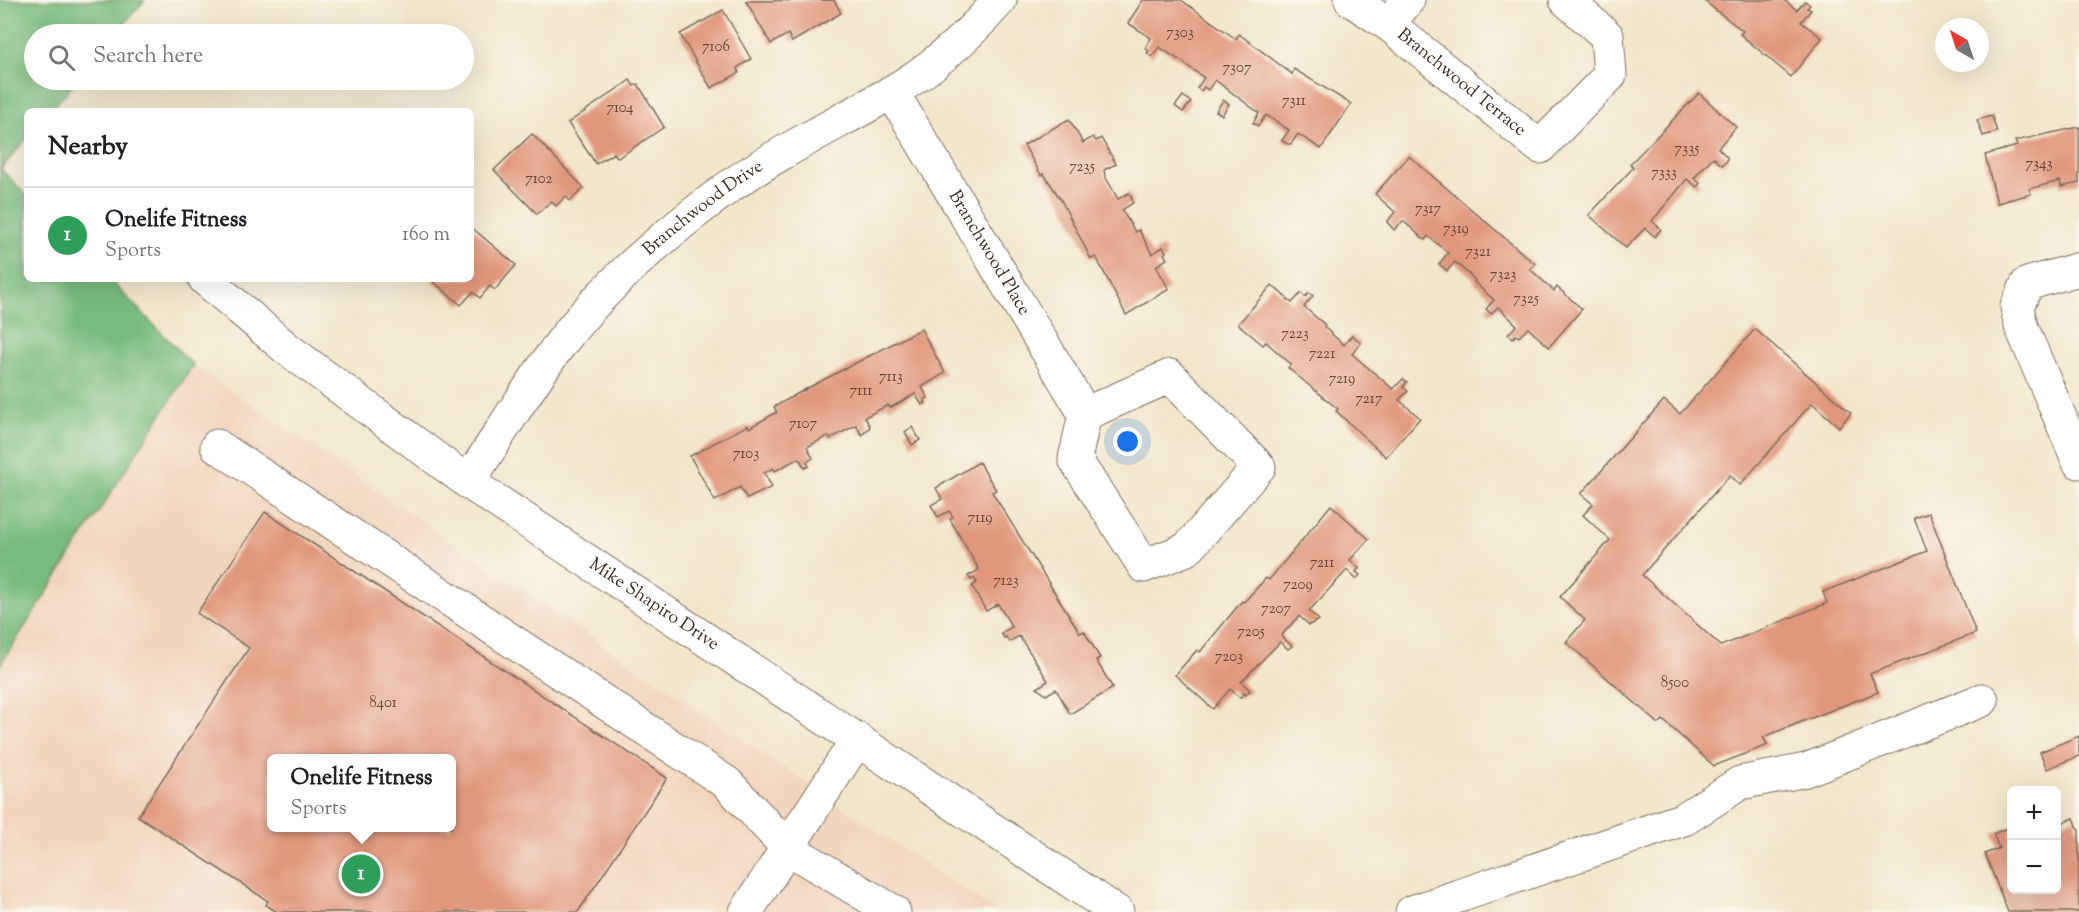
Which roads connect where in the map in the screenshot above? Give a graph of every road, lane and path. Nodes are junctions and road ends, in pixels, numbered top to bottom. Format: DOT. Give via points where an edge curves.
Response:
graph roads {
  1 [pos="1000,0"];
  2 [pos="1351,0"];
  3 [pos="1566,0"];
  4 [pos="1398,12"];
  5 [pos="892,92"];
  6 [pos="2079,269"];
  7 [pos="209,282"];
  8 [pos="1085,414"];
  9 [pos="217,447"];
  10 [pos="2079,462"];
  11 [pos="468,482"];
  12 [pos="1982,700"];
  13 [pos="857,740"];
  14 [pos="789,849"];
  15 [pos="746,912"];
  16 [pos="894,912"];
  17 [pos="1118,912"];
  18 [pos="1412,912"];
  1 -- 5 [label="street, Branchwood Drive" via="980,23"];
  2 -- 4 [label="street, Branchwood Terrace"];
  3 -- 4 [label="street, Branchwood Terrace" via="1607,36 1610,75 1540,147"];
  5 -- 8 [label="street, Branchwood Place"];
  5 -- 11 [label="street, Branchwood Drive" via="794,145 726,189 602,295 558,346"];
  6 -- 10 [label="street" via="2027,284 2017,307 2021,326"];
  7 -- 11 [label="street, Mike Shapiro Drive" via="286,348"];
  8 -- 8 [label="street" via="1075,459 1144,566 1186,549 1259,467 1170,376"];
  9 -- 14 [label="street" via="727,783"];
  11 -- 13 [label="street, Mike Shapiro Drive"];
  12 -- 18 [label="street" via="1806,770 1740,783 1684,819"];
  13 -- 14 [label="street"];
  13 -- 17 [label="street, Mike Shapiro Drive"];
  14 -- 15 [label="street"];
  14 -- 16 [label="street"];
}
